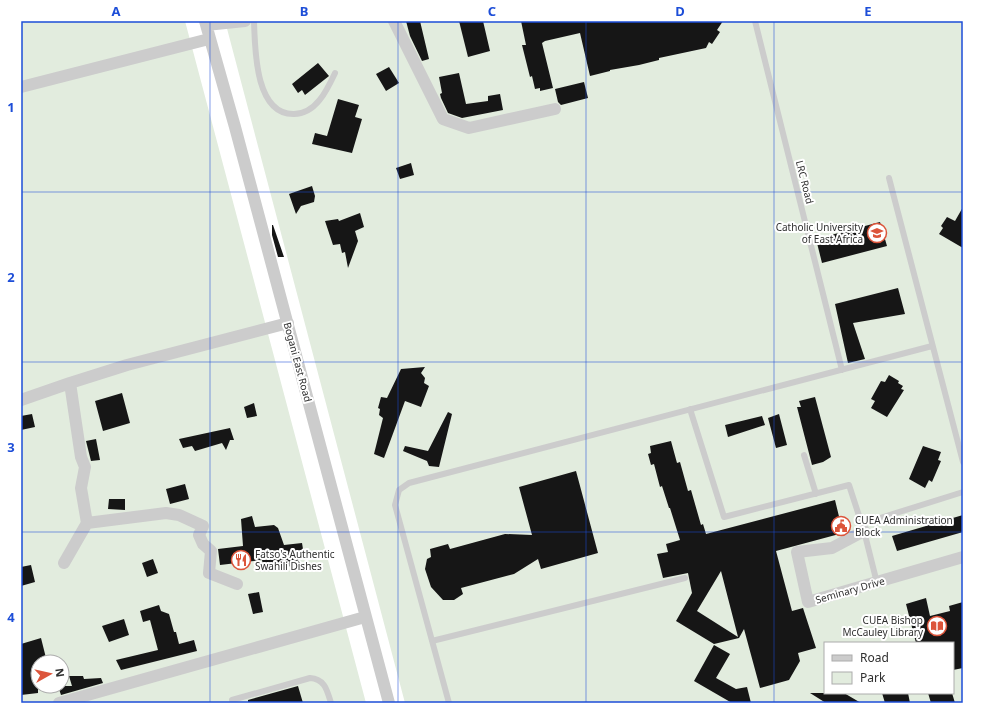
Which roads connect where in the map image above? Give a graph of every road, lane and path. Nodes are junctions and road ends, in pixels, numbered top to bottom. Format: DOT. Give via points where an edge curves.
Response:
graph roads {
  1 [pos="245,21"];
  2 [pos="254,21"];
  3 [pos="394,21"];
  4 [pos="755,21"];
  5 [pos="205,23"];
  6 [pos="209,39"];
  7 [pos="335,73"];
  8 [pos="21,87"];
  9 [pos="555,109"];
  10 [pos="888,178"];
  11 [pos="288,323"];
  12 [pos="932,346"];
  13 [pos="842,370"];
  14 [pos="70,383"];
  15 [pos="21,400"];
  16 [pos="690,409"];
  17 [pos="804,456"];
  18 [pos="963,462"];
  19 [pos="963,492"];
  20 [pos="816,494"];
  21 [pos="87,523"];
  22 [pos="863,527"];
  23 [pos="963,557"];
  24 [pos="64,563"];
  25 [pos="686,578"];
  26 [pos="877,583"];
  27 [pos="237,584"];
  28 [pos="365,617"];
  29 [pos="432,641"];
  30 [pos="232,700"];
  31 [pos="59,703"];
  32 [pos="331,703"];
  33 [pos="389,703"];
  34 [pos="449,703"];
  1 -- 5 [label="street"];
  2 -- 7 [label="lane" via="260,77 267,99 276,110 286,115 299,114 313,108 327,90"];
  3 -- 9 [label="street" via="443,119 469,128"];
  4 -- 13 [label="lane, LRC Road"];
  5 -- 6 [label="street, Bogani East Road"];
  6 -- 8 [label="street"];
  6 -- 11 [label="street, Bogani East Road" via="236,127"];
  10 -- 12 [label="lane"];
  11 -- 14 [label="street" via="127,365"];
  11 -- 28 [label="street, Bogani East Road"];
  12 -- 13 [label="lane"];
  12 -- 18 [label="lane"];
  13 -- 16 [label="lane"];
  14 -- 15 [label="street"];
  14 -- 21 [label="street" via="81,457 85,467 81,488"];
  16 -- 20 [label="lane" via="724,517"];
  16 -- 29 [label="lane" via="409,483 399,490 395,505"];
  17 -- 20 [label="lane"];
  19 -- 22 [label="lane"];
  20 -- 22 [label="lane" via="849,485"];
  21 -- 24 [label="street"];
  21 -- 27 [label="street" via="166,513 179,515 203,526 199,535 203,544 211,551 209,573"];
  22 -- 26 [label="lane"];
  22 -- 26 [label="street, Seminary Drive" via="832,548 798,552 808,602"];
  23 -- 26 [label="street, Seminary Drive"];
  25 -- 29 [label="lane"];
  28 -- 31 [label="street"];
  28 -- 33 [label="street, Bogani East Road"];
  29 -- 34 [label="lane"];
  30 -- 32 [label="lane" via="317,678 323,682"];
}
